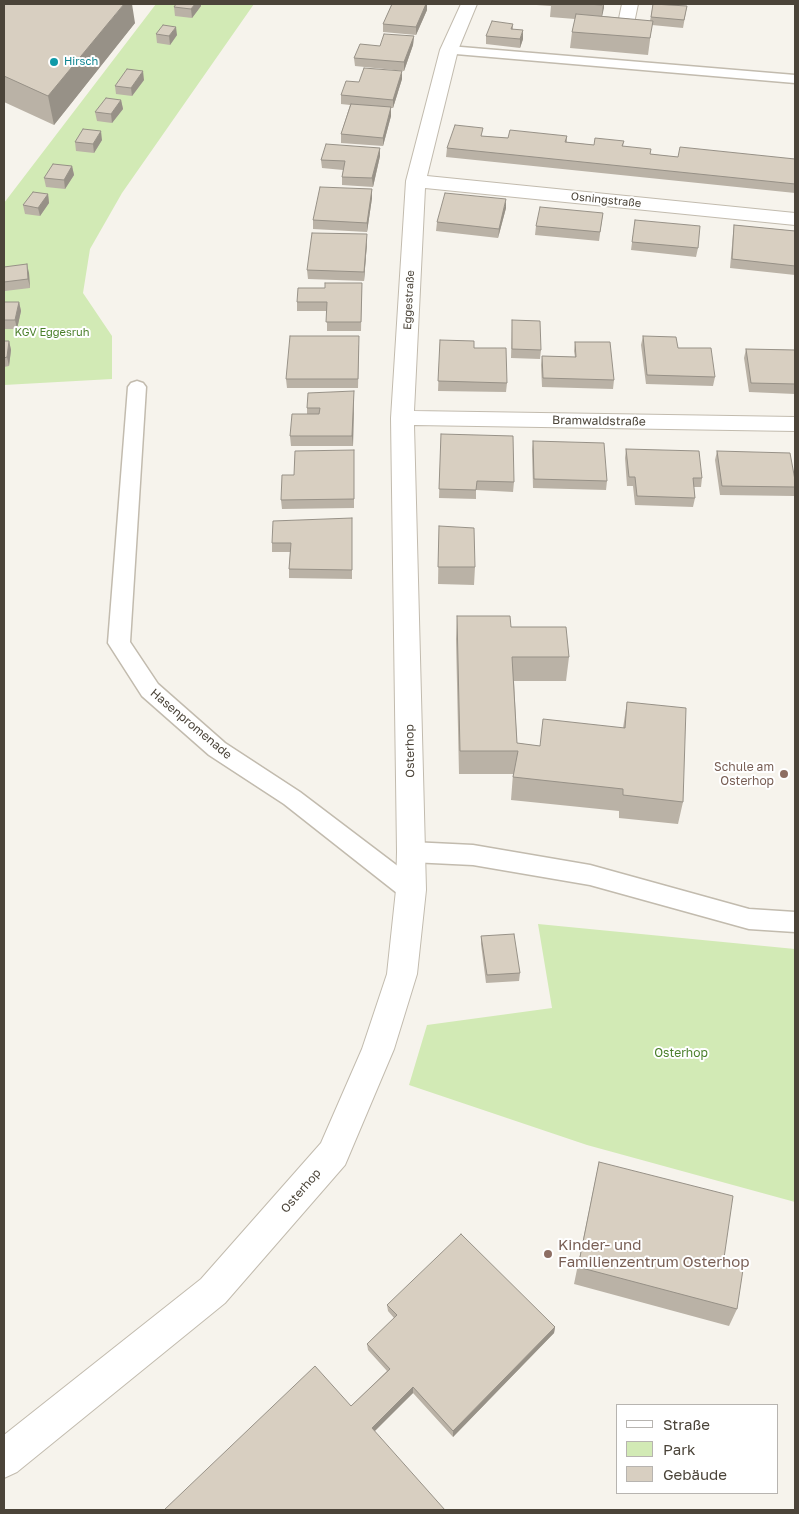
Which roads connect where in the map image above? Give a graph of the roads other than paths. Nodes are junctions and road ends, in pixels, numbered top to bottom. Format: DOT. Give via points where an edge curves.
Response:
graph roads {
  1 [pos="469,4"];
  2 [pos="630,4"];
  3 [pos="625,28"];
  4 [pos="449,50"];
  5 [pos="795,79"];
  6 [pos="416,181"];
  7 [pos="795,219"];
  8 [pos="137,387"];
  9 [pos="402,418"];
  10 [pos="795,424"];
  11 [pos="406,604"];
  12 [pos="412,852"];
  13 [pos="411,890"];
  14 [pos="795,922"];
  15 [pos="4,1459"];
  1 -- 4 [label="street, Eggestraße"];
  2 -- 3 [label="street"];
  4 -- 5 [label="lane"];
  4 -- 6 [label="street, Eggestraße"];
  6 -- 7 [label="street, Osningstraße"];
  6 -- 9 [label="street, Eggestraße"];
  8 -- 13 [label="lane, Hasenpromenade" via="119,644 150,690 217,749 292,798"];
  9 -- 10 [label="street, Bramwaldstraße"];
  9 -- 11 [label="street, Eggestraße"];
  11 -- 12 [label="street, Osterhop"];
  12 -- 13 [label="street, Osterhop"];
  12 -- 14 [label="lane" via="473,855 590,875 748,919"];
  13 -- 15 [label="street, Osterhop" via="402,974 378,1049 333,1154 213,1291"];
}
